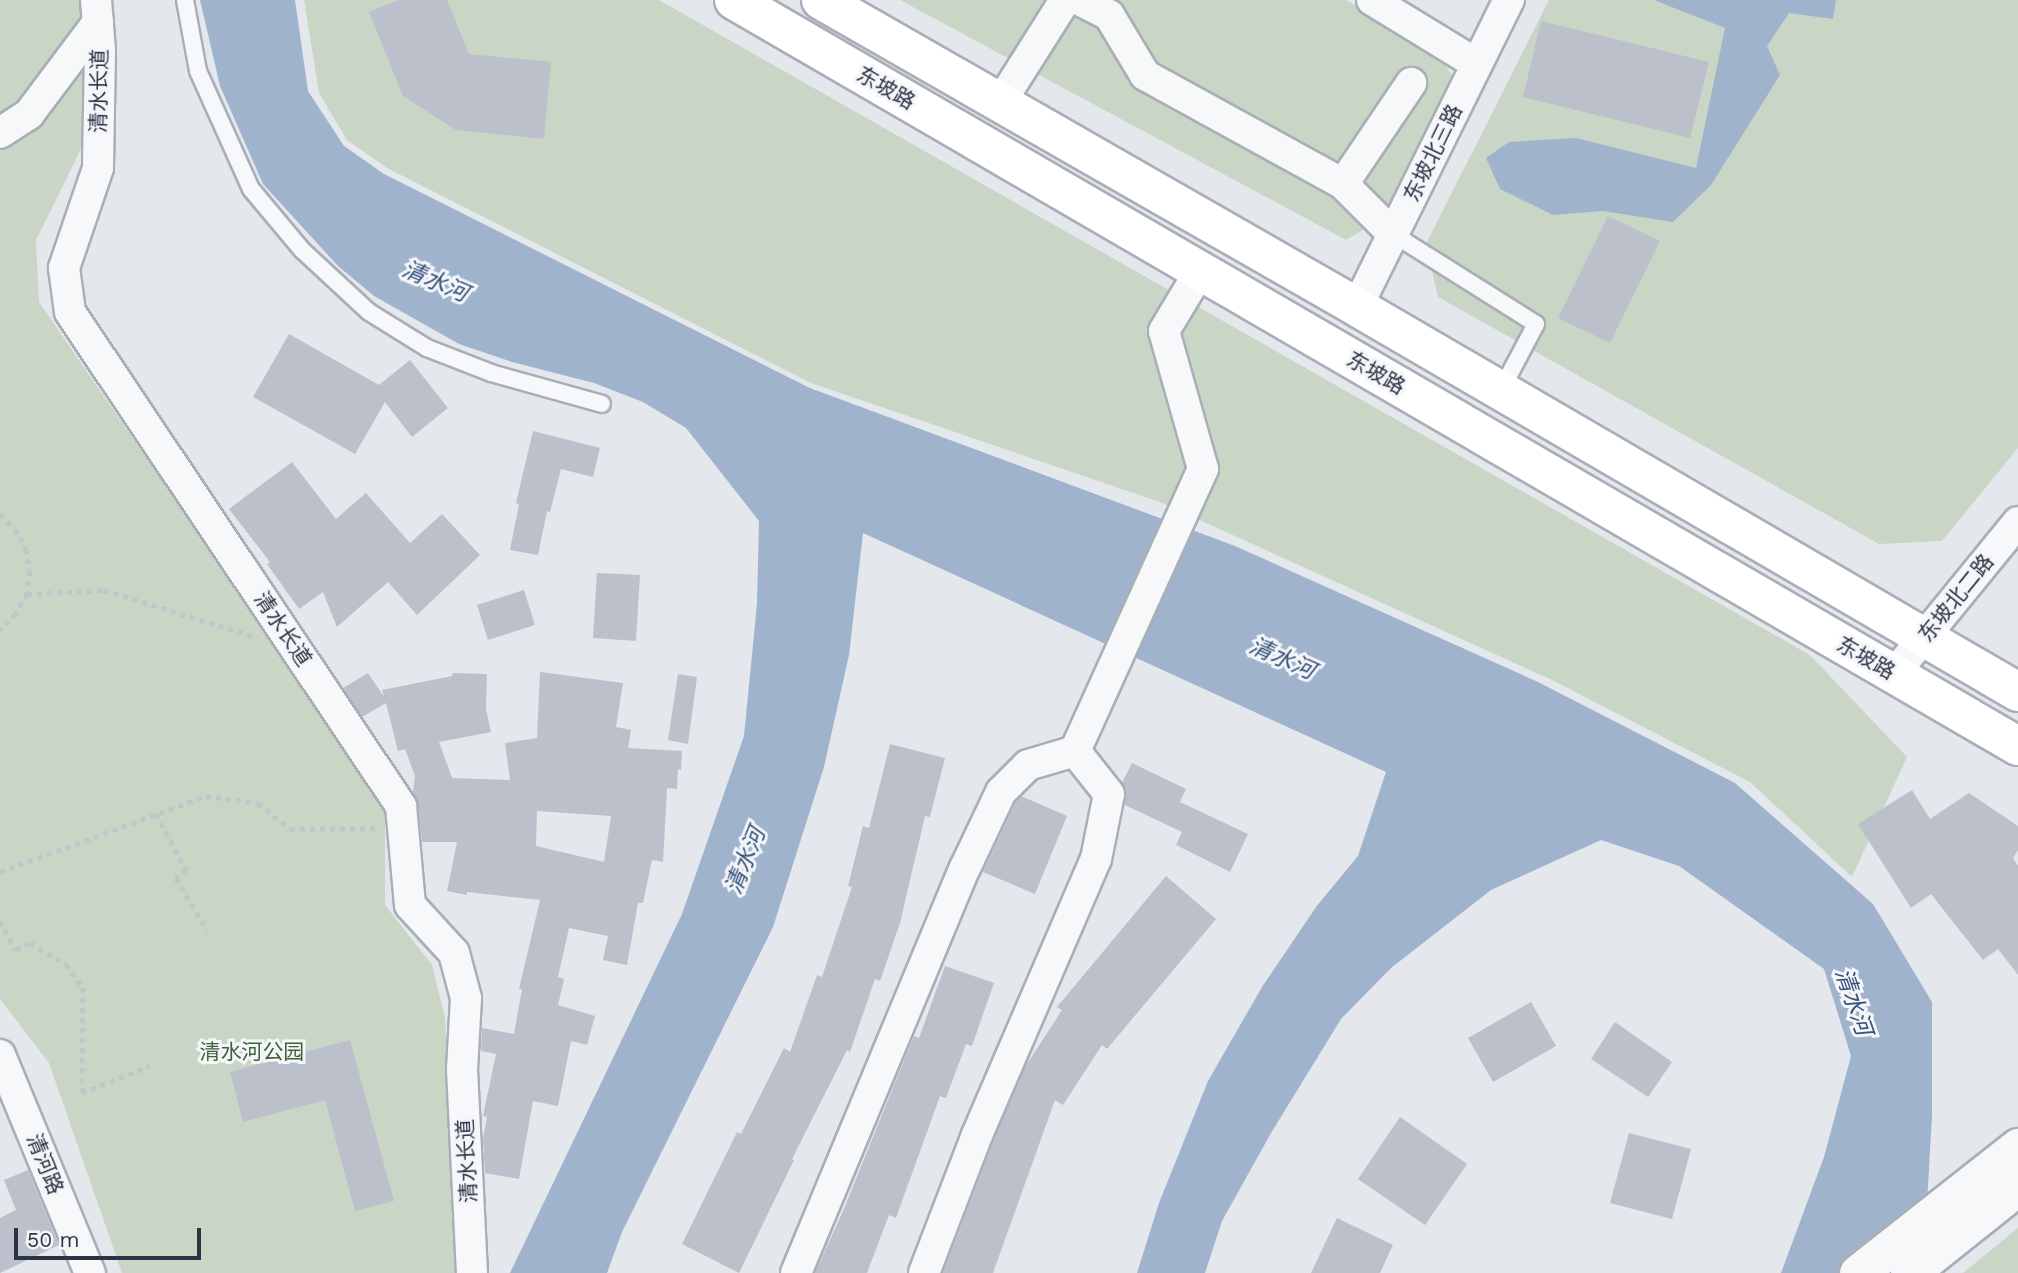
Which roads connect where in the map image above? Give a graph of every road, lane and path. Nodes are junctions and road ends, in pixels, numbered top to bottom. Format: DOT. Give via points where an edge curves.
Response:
graph roads {
  1 [pos="185,0"];
  2 [pos="734,0"];
  3 [pos="821,0"];
  4 [pos="1065,0"];
  5 [pos="1079,0"];
  6 [pos="1371,0"];
  7 [pos="1509,0"];
  8 [pos="97,11"];
  9 [pos="1477,64"];
  10 [pos="1411,83"];
  11 [pos="1000,103"];
  12 [pos="0,133"];
  13 [pos="1343,184"];
  14 [pos="1393,234"];
  15 [pos="1200,271"];
  16 [pos="1357,307"];
  17 [pos="1501,390"];
  18 [pos="603,404"];
  19 [pos="0,514"];
  20 [pos="2018,522"];
  21 [pos="27,594"];
  22 [pos="0,630"];
  23 [pos="1923,638"];
  24 [pos="296,649"];
  25 [pos="1894,674"];
  26 [pos="2018,692"];
  27 [pos="2018,746"];
  28 [pos="1076,751"];
  29 [pos="156,814"];
  30 [pos="402,828"];
  31 [pos="0,872"];
  32 [pos="0,922"];
  33 [pos="208,931"];
  34 [pos="0,1055"];
  35 [pos="150,1066"];
  36 [pos="2018,1147"];
  37 [pos="2018,1186"];
  38 [pos="1973,1202"];
  39 [pos="89,1273"];
  40 [pos="472,1273"];
  41 [pos="796,1273"];
  42 [pos="924,1273"];
  43 [pos="1858,1273"];
  44 [pos="1909,1273"];
  1 -- 18 [label="lane" via="198,71 251,188 302,250 369,312 427,348 491,373"];
  2 -- 15 [label="main road, 东坡路"];
  3 -- 11 [label="main road, 东坡路"];
  4 -- 11 [label="street"];
  5 -- 13 [label="street" via="1109,15 1145,75"];
  6 -- 9 [label="street"];
  7 -- 9 [label="street, 东坡北三路"];
  8 -- 12 [label="street" via="29,114"];
  8 -- 24 [label="street, 清水长道" via="97,168 64,268 70,312"];
  9 -- 14 [label="street, 东坡北三路"];
  10 -- 13 [label="street"];
  11 -- 16 [label="main road, 东坡路"];
  13 -- 14 [label="street"];
  14 -- 16 [label="street, 东坡北三路"];
  14 -- 17 [label="lane" via="1536,324"];
  15 -- 25 [label="main road, 东坡路"];
  15 -- 28 [label="street" via="1164,331 1203,469"];
  16 -- 17 [label="main road, 东坡路"];
  17 -- 23 [label="main road, 东坡路"];
  19 -- 21 [label="path" via="26,549 30,571"];
  20 -- 23 [label="street, 东坡北二路"];
  21 -- 22 [label="path"];
  21 -- 24 [label="path" via="104,590"];
  23 -- 25 [label="street, 东坡北二路"];
  23 -- 26 [label="main road, 东坡路"];
  24 -- 30 [label="street, 清水长道" via="401,806"];
  25 -- 27 [label="main road, 东坡路"];
  28 -- 41 [label="street" via="1028,765 1001,792"];
  28 -- 42 [label="street" via="1109,794 1096,859 977,1135"];
  29 -- 30 [label="path" via="205,796 258,803 290,829"];
  29 -- 31 [label="path"];
  29 -- 33 [label="path" via="187,871 176,878"];
  30 -- 40 [label="street, 清水长道" via="410,905 454,953 466,998 462,1069"];
  32 -- 35 [label="path" via="16,950 30,943 66,964 83,988 82,1093"];
  34 -- 39 [label="street, 清河路"];
  36 -- 38 [label="street"];
  37 -- 38 [label="street"];
  38 -- 43 [label="street"];
  38 -- 44 [label="street"];
}
